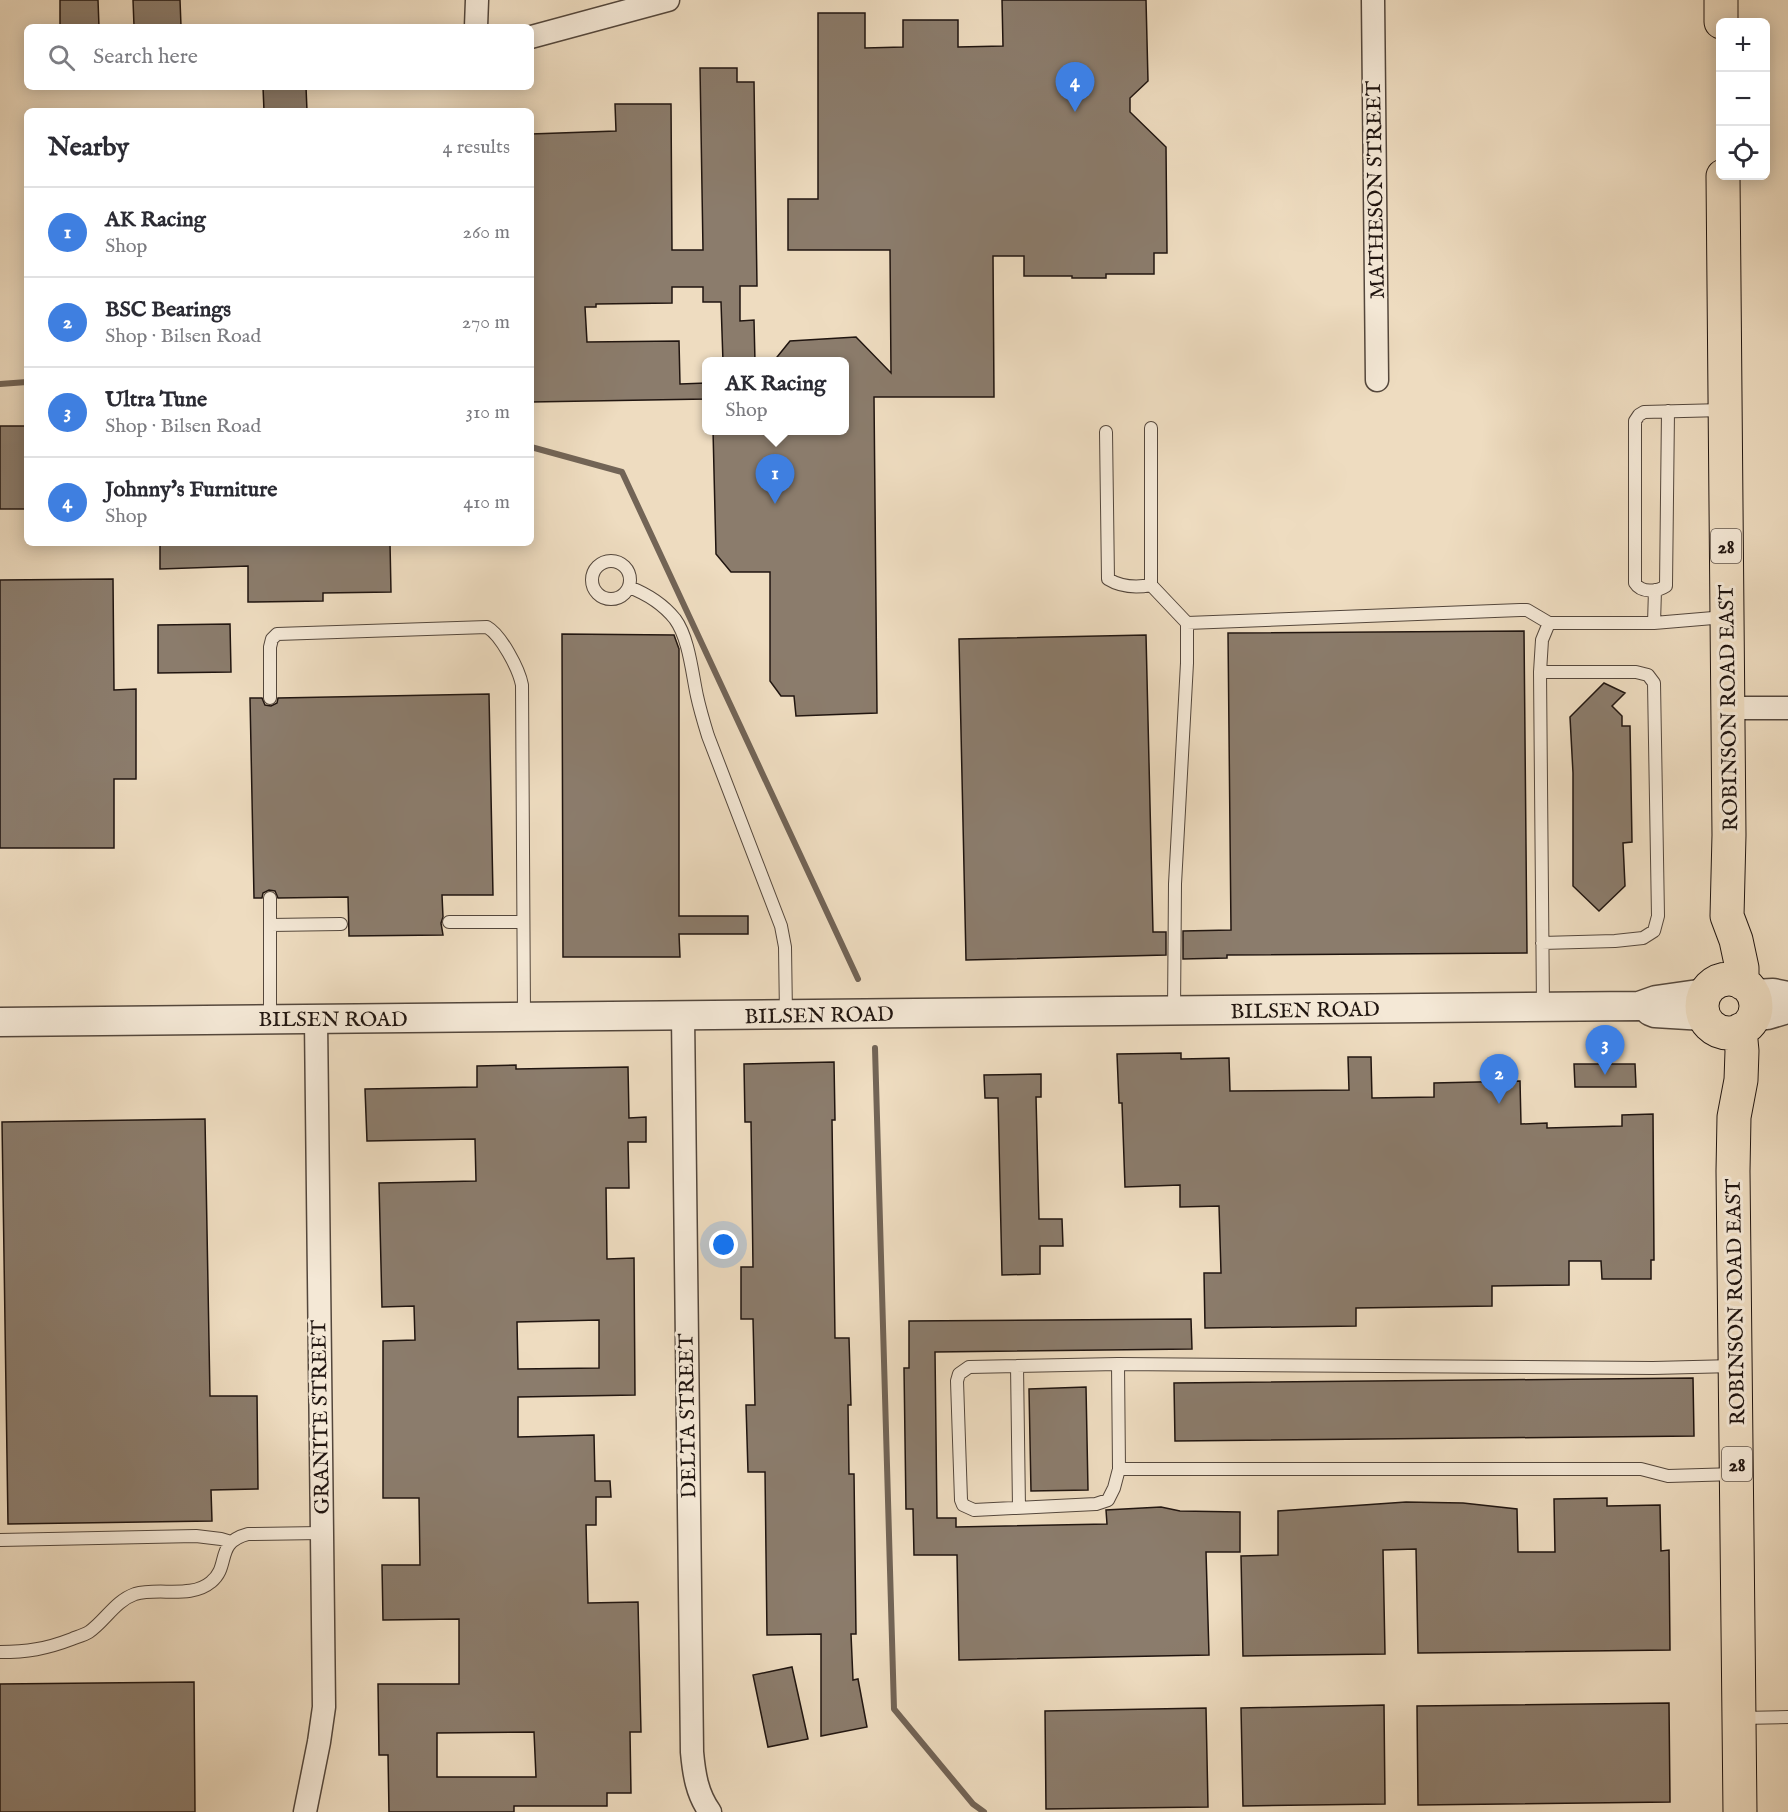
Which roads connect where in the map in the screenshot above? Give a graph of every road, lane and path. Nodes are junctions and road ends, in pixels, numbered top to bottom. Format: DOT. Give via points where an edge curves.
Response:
graph roads {
  1 [pos="477,0"];
  2 [pos="668,0"];
  3 [pos="1373,0"];
  4 [pos="1721,0"];
  5 [pos="1721,18"];
  6 [pos="476,24"];
  7 [pos="534,35"];
  8 [pos="1723,180"];
  9 [pos="1377,380"];
  10 [pos="1725,410"];
  11 [pos="1668,411"];
  12 [pos="1151,428"];
  13 [pos="1106,432"];
  14 [pos="1151,585"];
  15 [pos="629,587"];
  16 [pos="1655,590"];
  17 [pos="1726,617"];
  18 [pos="1187,623"];
  19 [pos="1549,623"];
  20 [pos="1654,623"];
  21 [pos="1540,672"];
  22 [pos="270,698"];
  23 [pos="1728,708"];
  24 [pos="1788,708"];
  25 [pos="270,898"];
  26 [pos="449,922"];
  27 [pos="523,922"];
  28 [pos="340,924"];
  29 [pos="270,925"];
  30 [pos="1542,943"];
  31 [pos="1788,996"];
  32 [pos="1729,1006"];
  33 [pos="1543,1007"];
  34 [pos="1788,1009"];
  35 [pos="1174,1011"];
  36 [pos="786,1015"];
  37 [pos="683,1016"];
  38 [pos="524,1018"];
  39 [pos="270,1020"];
  40 [pos="316,1020"];
  41 [pos="0,1022"];
  42 [pos="1118,1364"];
  43 [pos="1017,1366"];
  44 [pos="1735,1366"];
  45 [pos="1119,1469"];
  46 [pos="1737,1474"];
  47 [pos="1019,1508"];
  48 [pos="321,1533"];
  49 [pos="0,1540"];
  50 [pos="231,1542"];
  51 [pos="0,1653"];
  52 [pos="1788,1717"];
  53 [pos="1739,1718"];
  54 [pos="305,1812"];
  55 [pos="710,1812"];
  56 [pos="1740,1812"];
  1 -- 6 [label="street"];
  2 -- 7 [label="street"];
  3 -- 9 [label="street, MATHESON STREET"];
  4 -- 5 [label="main road"];
  8 -- 10 [label="main road, ROBINSON ROAD EAST / 28"];
  10 -- 11 [label="lane"];
  10 -- 17 [label="main road, ROBINSON ROAD EAST / 28"];
  11 -- 16 [label="lane" via="1666,586"];
  11 -- 16 [label="lane" via="1644,412 1635,421 1635,583 1641,590"];
  12 -- 14 [label="lane"];
  13 -- 14 [label="lane" via="1108,579 1119,586"];
  14 -- 18 [label="lane"];
  15 -- 36 [label="lane" via="659,604 675,620 684,638 701,716 781,926"];
  16 -- 20 [label="lane"];
  17 -- 20 [label="lane"];
  17 -- 23 [label="main road, ROBINSON ROAD EAST / 28"];
  18 -- 19 [label="lane" via="1527,610"];
  18 -- 35 [label="lane" via="1175,884"];
  19 -- 20 [label="lane"];
  19 -- 21 [label="lane" via="1542,640"];
  21 -- 30 [label="lane"];
  21 -- 30 [label="lane" via="1636,672 1648,675 1654,683 1658,916 1654,931 1643,938"];
  22 -- 27 [label="lane" via="270,647 277,634 487,627 494,631 522,685"];
  23 -- 24 [label="street"];
  23 -- 32 [label="main road, ROBINSON ROAD EAST / 28" via="1727,916 1719,935"];
  25 -- 29 [label="lane"];
  26 -- 27 [label="lane"];
  27 -- 38 [label="lane"];
  28 -- 29 [label="lane"];
  29 -- 39 [label="lane"];
  30 -- 33 [label="lane"];
  31 -- 32 [label="street, BILSEN ROAD" via="1773,993"];
  32 -- 33 [label="street, BILSEN ROAD" via="1655,1013 1638,1006"];
  32 -- 34 [label="street, BILSEN ROAD" via="1767,1015"];
  32 -- 44 [label="main road, ROBINSON ROAD EAST / 28" via="1742,1051 1734,1117"];
  33 -- 35 [label="street, BILSEN ROAD"];
  35 -- 36 [label="street, BILSEN ROAD"];
  36 -- 37 [label="street, BILSEN ROAD"];
  37 -- 38 [label="street, BILSEN ROAD"];
  37 -- 55 [label="street, DELTA STREET" via="692,1752 699,1793"];
  38 -- 40 [label="street, BILSEN ROAD"];
  39 -- 40 [label="street, BILSEN ROAD"];
  39 -- 41 [label="street, BILSEN ROAD"];
  40 -- 48 [label="street, GRANITE STREET"];
  42 -- 43 [label="lane"];
  42 -- 44 [label="lane"];
  42 -- 45 [label="lane"];
  43 -- 47 [label="lane"];
  43 -- 47 [label="lane" via="969,1367 958,1374 957,1381 963,1505 974,1510"];
  44 -- 46 [label="main road, ROBINSON ROAD EAST / 28"];
  45 -- 46 [label="lane" via="1641,1469 1668,1476"];
  45 -- 47 [label="lane" via="1114,1488 1104,1502"];
  46 -- 53 [label="main road, ROBINSON ROAD EAST / 28"];
  48 -- 50 [label="lane" via="248,1534"];
  48 -- 54 [label="street, GRANITE STREET" via="324,1707"];
  49 -- 50 [label="lane" via="196,1536"];
  50 -- 51 [label="lane" via="224,1551 218,1574 200,1588 134,1595 120,1602 88,1632 29,1652"];
  52 -- 53 [label="lane"];
  53 -- 56 [label="main road, ROBINSON ROAD EAST / 28"];
}
